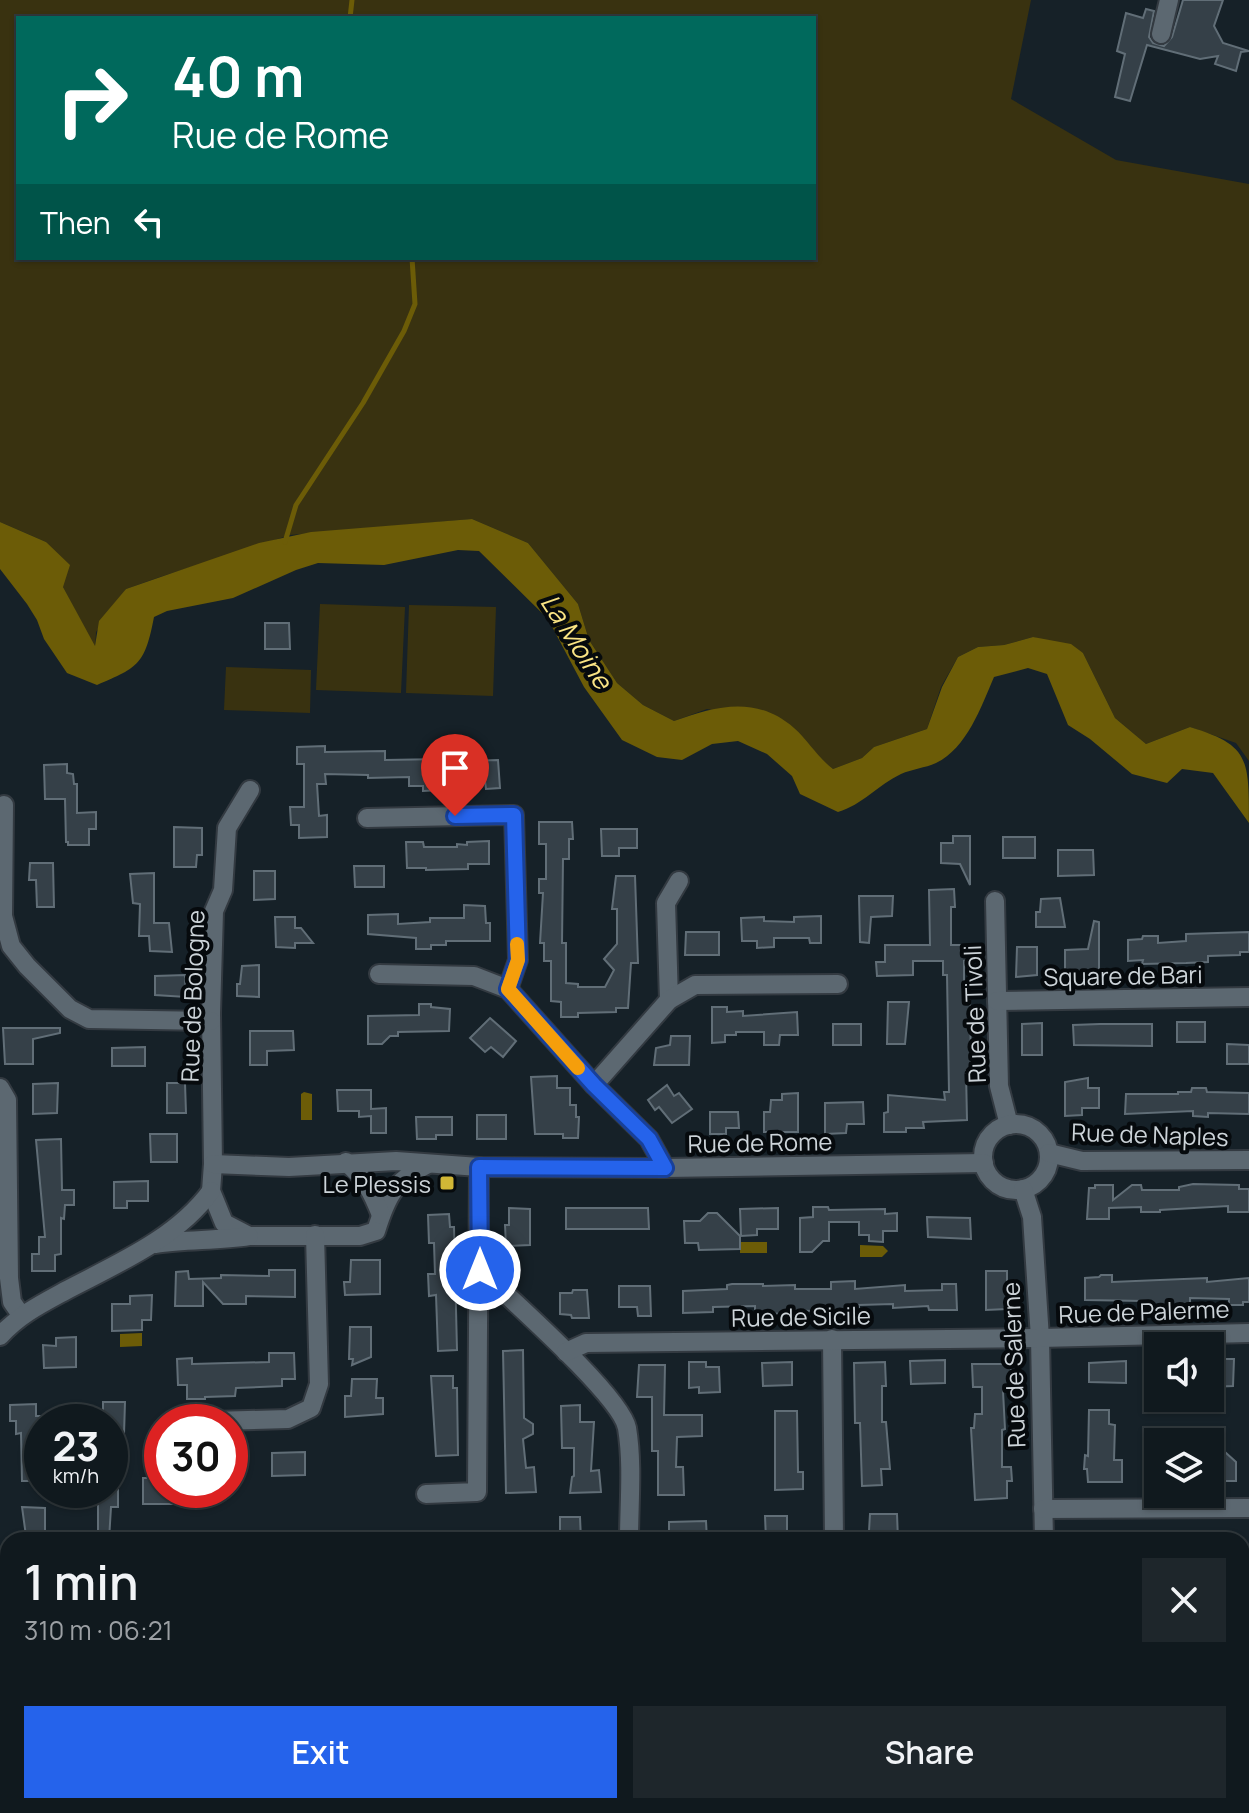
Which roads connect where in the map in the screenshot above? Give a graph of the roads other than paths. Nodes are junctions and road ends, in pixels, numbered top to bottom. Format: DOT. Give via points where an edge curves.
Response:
graph roads {
  1 [pos="1169,0"];
  2 [pos="1161,34"];
  3 [pos="250,790"];
  4 [pos="4,805"];
  5 [pos="367,818"];
  6 [pos="679,881"];
  7 [pos="995,901"];
  8 [pos="379,974"];
  9 [pos="838,984"];
  10 [pos="508,989"];
  11 [pos="1249,997"];
  12 [pos="669,1000"];
  13 [pos="997,1001"];
  14 [pos="211,1021"];
  15 [pos="594,1085"];
  16 [pos="0,1088"];
  17 [pos="1009,1125"];
  18 [pos="1049,1153"];
  19 [pos="1249,1160"];
  20 [pos="346,1162"];
  21 [pos="429,1163"];
  22 [pos="984,1163"];
  23 [pos="213,1164"];
  24 [pos="479,1167"];
  25 [pos="665,1168"];
  26 [pos="1023,1189"];
  27 [pos="211,1191"];
  28 [pos="381,1215"];
  29 [pos="315,1235"];
  30 [pos="249,1236"];
  31 [pos="148,1246"];
  32 [pos="480,1270"];
  33 [pos="21,1315"];
  34 [pos="1249,1333"];
  35 [pos="0,1336"];
  36 [pos="1040,1338"];
  37 [pos="832,1339"];
  38 [pos="566,1352"];
  39 [pos="248,1420"];
  40 [pos="426,1494"];
  41 [pos="1249,1508"];
  42 [pos="1043,1509"];
  43 [pos="629,1532"];
  44 [pos="834,1532"];
  45 [pos="1044,1532"];
  1 -- 2 [label="street"];
  3 -- 14 [label="street, Rue de Bologne" via="227,828 223,890 214,911"];
  4 -- 14 [label="street" via="3,916 11,946 27,966 70,1009 89,1019"];
  5 -- 10 [label="street" via="514,815 518,960"];
  6 -- 12 [label="street" via="666,903"];
  7 -- 13 [label="street, Rue de Tivoli"];
  8 -- 10 [label="street" via="474,976"];
  9 -- 12 [label="street" via="695,985"];
  10 -- 15 [label="street"];
  11 -- 13 [label="street, Square de Bari"];
  12 -- 15 [label="street"];
  13 -- 17 [label="street, Rue de Tivoli" via="999,1086"];
  14 -- 23 [label="street, Rue de Bologne"];
  15 -- 25 [label="street" via="649,1139"];
  16 -- 33 [label="street" via="7,1100 9,1278 12,1302"];
  17 -- 18 [label="street" via="1030,1127 1046,1142"];
  17 -- 22 [label="street" via="986,1143"];
  18 -- 19 [label="street, Rue de Naples" via="1082,1161"];
  18 -- 26 [label="street" via="1040,1180"];
  20 -- 21 [label="street, Rue de Rome"];
  20 -- 23 [label="street, Rue de Rome" via="289,1167"];
  20 -- 28 [label="street" via="371,1188"];
  21 -- 24 [label="street, Rue de Rome"];
  21 -- 28 [label="street" via="403,1177"];
  22 -- 25 [label="street, Rue de Rome"];
  22 -- 26 [label="street" via="1003,1186"];
  23 -- 27 [label="street, Rue de Bologne"];
  24 -- 25 [label="street, Rue de Rome"];
  24 -- 32 [label="street"];
  26 -- 36 [label="street, Rue de Salerne" via="1032,1217"];
  27 -- 30 [label="street" via="224,1223"];
  27 -- 31 [label="street" via="192,1215"];
  28 -- 29 [label="street" via="376,1231 360,1236"];
  29 -- 30 [label="street"];
  29 -- 39 [label="street" via="319,1384 311,1408 288,1419"];
  30 -- 31 [label="street"];
  31 -- 33 [label="street"];
  32 -- 38 [label="street"];
  32 -- 40 [label="street" via="477,1492"];
  33 -- 35 [label="street"];
  34 -- 36 [label="street, Rue de Palerme"];
  36 -- 37 [label="street, Rue de Sicile"];
  36 -- 42 [label="street, Rue de Salerne"];
  37 -- 38 [label="street, Rue de Sicile" via="586,1343"];
  37 -- 44 [label="street"];
  38 -- 43 [label="street" via="627,1425"];
  41 -- 42 [label="street"];
  42 -- 45 [label="street, Rue de Salerne"];
}
